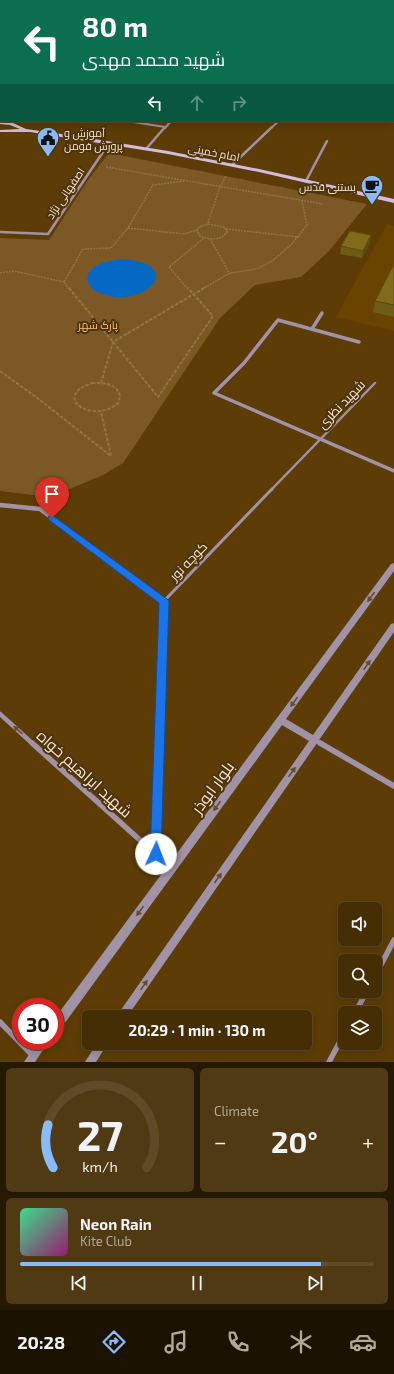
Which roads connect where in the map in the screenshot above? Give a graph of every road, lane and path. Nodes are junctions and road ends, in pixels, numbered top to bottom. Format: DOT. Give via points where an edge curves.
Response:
graph roads {
  1 [pos="133,122"];
  2 [pos="169,122"];
  3 [pos="278,122"];
  4 [pos="0,123"];
  5 [pos="12,123"];
  6 [pos="165,127"];
  7 [pos="0,131"];
  8 [pos="28,131"];
  9 [pos="327,141"];
  10 [pos="109,143"];
  11 [pos="146,149"];
  12 [pos="95,165"];
  13 [pos="232,165"];
  14 [pos="185,181"];
  15 [pos="306,181"];
  16 [pos="220,187"];
  17 [pos="302,200"];
  18 [pos="394,201"];
  19 [pos="323,204"];
  20 [pos="208,224"];
  21 [pos="128,228"];
  22 [pos="226,229"];
  23 [pos="197,230"];
  24 [pos="0,232"];
  25 [pos="299,237"];
  26 [pos="204,238"];
  27 [pos="210,239"];
  28 [pos="0,273"];
  29 [pos="230,274"];
  30 [pos="64,282"];
  31 [pos="193,294"];
  32 [pos="322,313"];
  33 [pos="312,329"];
  34 [pos="113,342"];
  35 [pos="359,342"];
  36 [pos="0,371"];
  37 [pos="375,382"];
  38 [pos="101,383"];
  39 [pos="101,412"];
  40 [pos="320,439"];
  41 [pos="394,472"];
  42 [pos="0,505"];
  43 [pos="394,566"];
  44 [pos="164,601"];
  45 [pos="394,626"];
  46 [pos="0,714"];
  47 [pos="280,720"];
  48 [pos="314,740"];
  49 [pos="394,786"];
  50 [pos="156,854"];
  51 [pos="171,869"];
  52 [pos="394,940"];
  53 [pos="382,963"];
  54 [pos="126,1010"];
  55 [pos="64,1015"];
  56 [pos="0,1022"];
  57 [pos="338,1045"];
  58 [pos="38,1050"];
  59 [pos="98,1050"];
  60 [pos="31,1059"];
  61 [pos="90,1062"];
  62 [pos="329,1062"];
  1 -- 6 [label="street"];
  2 -- 6 [label="street"];
  3 -- 13 [label="street"];
  4 -- 5 [label="main road, امام خمینی"];
  5 -- 8 [label="main road, امام خمینی"];
  6 -- 11 [label="street"];
  7 -- 8 [label="main road, امام خمینی"];
  8 -- 10 [label="main road, امام خمینی"];
  9 -- 15 [label="street"];
  10 -- 11 [label="main road, امام خمینی"];
  10 -- 12 [label="street, اصفهانی نژاد"];
  11 -- 13 [label="main road, امام خمینی"];
  12 -- 14 [label="path"];
  12 -- 24 [label="street, اصفهانی نژاد" via="48,234"];
  13 -- 15 [label="main road, امام خمینی"];
  13 -- 16 [label="path"];
  14 -- 16 [label="path"];
  14 -- 21 [label="path" via="153,185"];
  15 -- 18 [label="main road, امام خمینی"];
  16 -- 17 [label="path"];
  16 -- 20 [label="path"];
  17 -- 19 [label="path"];
  17 -- 25 [label="path" via="307,225"];
  20 -- 22 [label="path"];
  20 -- 23 [label="path"];
  21 -- 23 [label="path" via="184,234"];
  21 -- 30 [label="path" via="111,248 84,250"];
  22 -- 25 [label="path"];
  22 -- 27 [label="path" via="225,235"];
  23 -- 26 [label="path"];
  25 -- 29 [label="path" via="282,256 257,269"];
  26 -- 27 [label="path"];
  26 -- 31 [label="path" via="169,267"];
  27 -- 29 [label="path"];
  28 -- 30 [label="path" via="14,271"];
  29 -- 31 [label="path"];
  30 -- 34 [label="path"];
  31 -- 34 [label="path"];
  31 -- 34 [label="path" via="213,316 158,396"];
  32 -- 33 [label="street"];
  33 -- 35 [label="street"];
  33 -- 40 [label="street" via="278,320 244,363 214,393"];
  34 -- 38 [label="path"];
  36 -- 39 [label="path" via="111,456"];
  37 -- 40 [label="lane, شهید نظری"];
  38 -- 39 [label="path" via="116,388 120,393 116,405"];
  38 -- 39 [label="path" via="84,386 78,390 74,395 74,401 82,410"];
  40 -- 41 [label="street"];
  40 -- 44 [label="lane, کوچه نور"];
  42 -- 44 [label="street" via="40,509"];
  43 -- 47 [label="street, بلوار ابوذر, one-way"];
  44 -- 50 [label="street"];
  48 -- 45 [label="street, one-way"];
  50 -- 46 [label="street, شهید ابراهیم خواه, one-way"];
  47 -- 48 [label="street"];
  47 -- 51 [label="street, بلوار ابوذر, one-way"];
  48 -- 49 [label="street"];
  54 -- 48 [label="street, one-way"];
  50 -- 51 [label="street, شهید ابراهیم خواه"];
  51 -- 55 [label="street, بلوار ابوذر, one-way"];
  52 -- 53 [label="street"];
  56 -- 60 [label="street"];
  57 -- 62 [label="street"];
  58 -- 60 [label="street"];
  59 -- 61 [label="street"];
}
